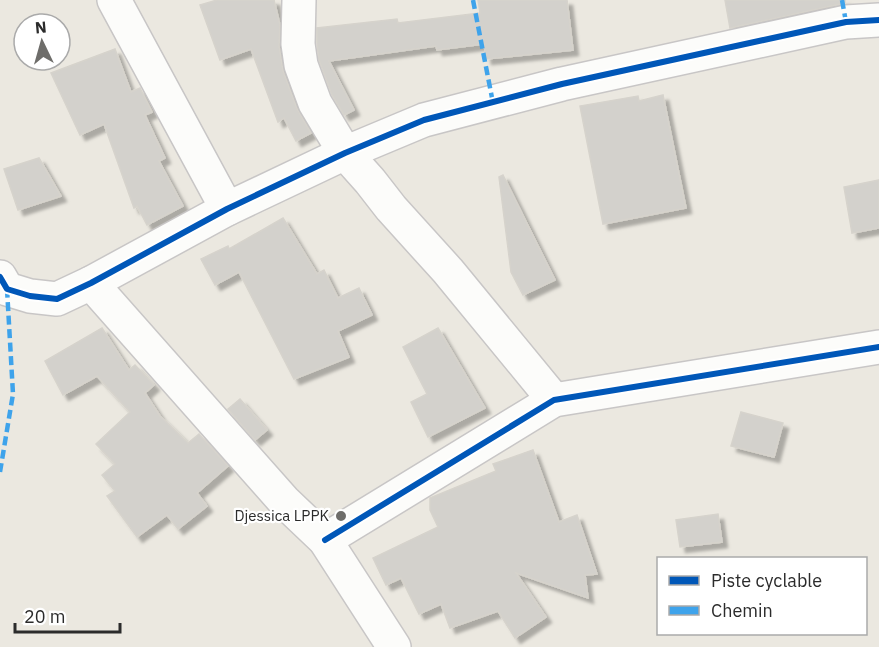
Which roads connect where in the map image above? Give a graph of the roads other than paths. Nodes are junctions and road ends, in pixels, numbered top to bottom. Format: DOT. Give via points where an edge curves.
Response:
graph roads {
  1 [pos="114,0"];
  2 [pos="299,0"];
  3 [pos="879,20"];
  4 [pos="345,153"];
  5 [pos="227,209"];
  6 [pos="0,277"];
  7 [pos="91,283"];
  8 [pos="879,346"];
  9 [pos="554,400"];
  10 [pos="325,540"];
  11 [pos="394,647"];
  1 -- 5 [label="street"];
  2 -- 4 [label="street" via="301,66 315,103"];
  3 -- 4 [label="street" via="846,22 562,84 424,120"];
  4 -- 5 [label="street"];
  4 -- 9 [label="street"];
  5 -- 7 [label="street"];
  6 -- 7 [label="street" via="7,289 57,299"];
  7 -- 10 [label="street" via="284,501"];
  8 -- 9 [label="street"];
  9 -- 10 [label="street"];
  10 -- 11 [label="street"];
}
